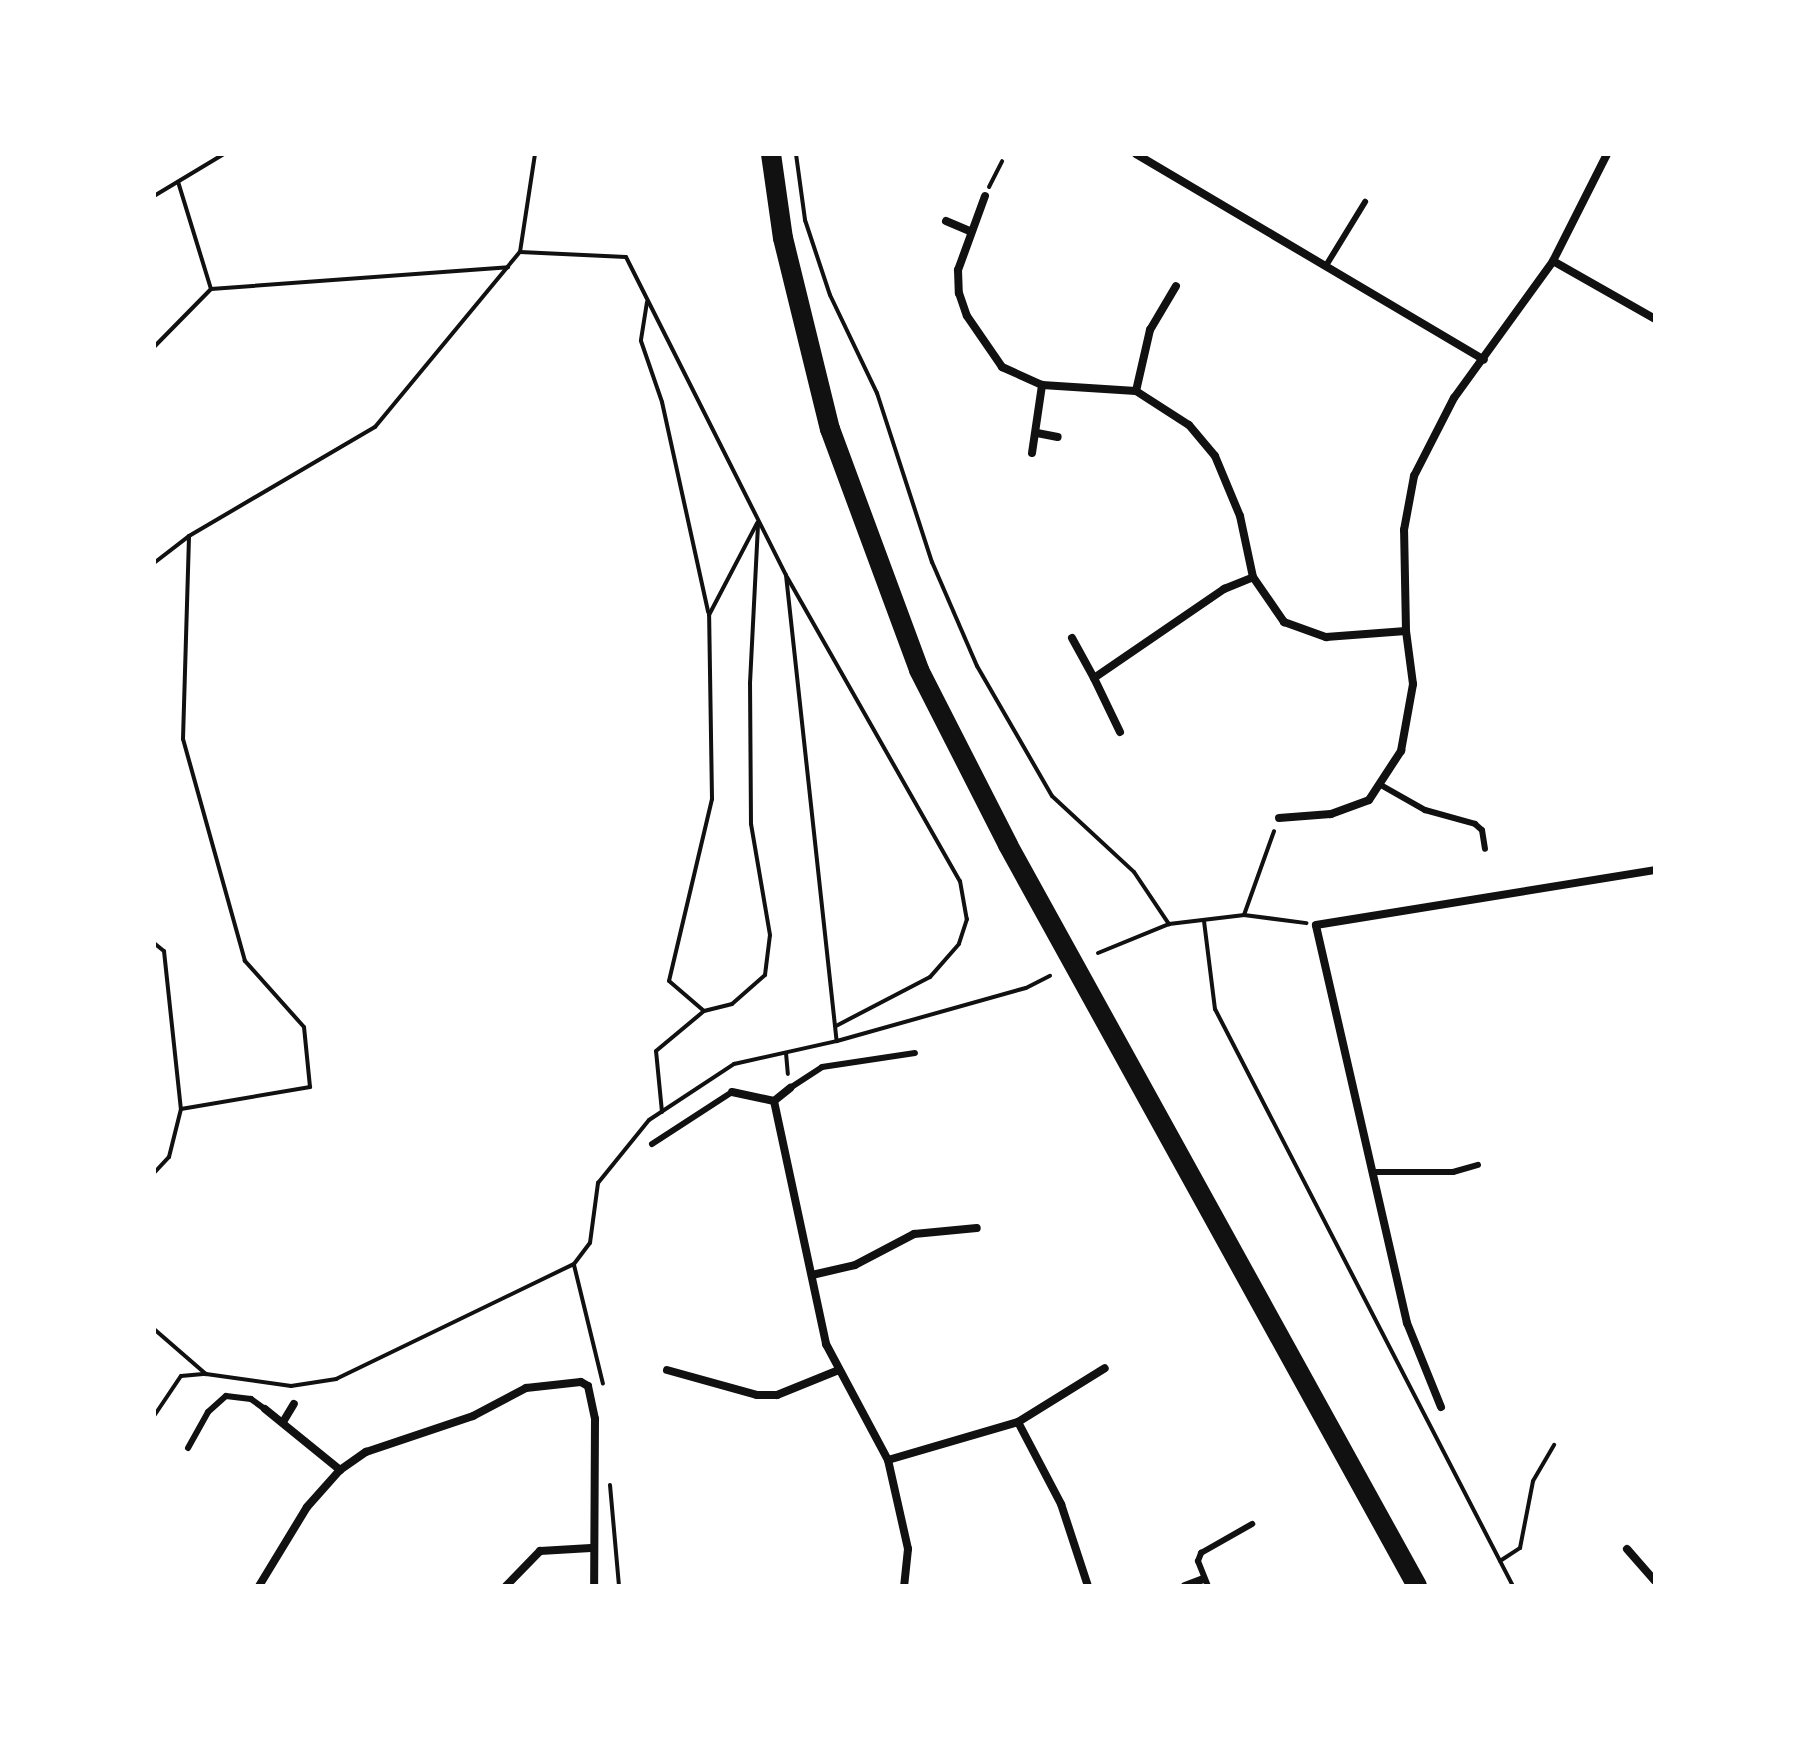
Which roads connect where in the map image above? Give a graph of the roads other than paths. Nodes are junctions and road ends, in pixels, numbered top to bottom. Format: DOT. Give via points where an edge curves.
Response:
graph roads {
  1 [pos="771,154"];
  2 [pos="1136,154"];
  3 [pos="1607,154"];
  4 [pos="985,196"];
  5 [pos="1365,202"];
  6 [pos="946,221"];
  7 [pos="969,231"];
  8 [pos="1553,261"];
  9 [pos="1327,264"];
  10 [pos="1176,286"];
  11 [pos="1655,319"];
  12 [pos="1484,360"];
  13 [pos="1042,385"];
  14 [pos="1136,391"];
  15 [pos="1037,433"];
  16 [pos="1058,437"];
  17 [pos="1032,453"];
  18 [pos="1253,577"];
  19 [pos="1406,631"];
  20 [pos="1072,638"];
  21 [pos="1094,678"];
  22 [pos="1120,732"];
  23 [pos="1379,784"];
  24 [pos="1279,818"];
  25 [pos="1485,849"];
  26 [pos="1655,870"];
  27 [pos="915,1053"];
  28 [pos="790,1088"];
  29 [pos="732,1092"];
  30 [pos="774,1101"];
  31 [pos="652,1144"];
  32 [pos="1478,1165"];
  33 [pos="1372,1172"];
  34 [pos="977,1228"];
  35 [pos="812,1275"];
  36 [pos="1105,1368"];
  37 [pos="667,1370"];
  38 [pos="836,1371"];
  39 [pos="294,1404"];
  40 [pos="1441,1407"];
  41 [pos="265,1409"];
  42 [pos="283,1422"];
  43 [pos="1018,1422"];
  44 [pos="188,1448"];
  45 [pos="888,1460"];
  46 [pos="340,1470"];
  47 [pos="1252,1524"];
  48 [pos="591,1548"];
  49 [pos="1627,1549"];
  50 [pos="1655,1581"];
  51 [pos="1206,1582"];
  52 [pos="259,1586"];
  53 [pos="506,1586"];
  54 [pos="594,1586"];
  55 [pos="904,1586"];
  56 [pos="1088,1586"];
  57 [pos="1185,1586"];
  58 [pos="1417,1586"];
  1 -- 58 [label="main road" via="783,238 830,429 919,670 1008,845"];
  2 -- 9 [label="street"];
  3 -- 8 [label="street"];
  4 -- 7 [label="street"];
  5 -- 9 [label="lane"];
  6 -- 7 [label="street"];
  7 -- 13 [label="street" via="958,270 967,316 1002,367"];
  8 -- 11 [label="street"];
  8 -- 12 [label="street"];
  9 -- 12 [label="street"];
  10 -- 14 [label="street" via="1150,330"];
  12 -- 19 [label="street" via="1454,398 1414,476 1404,530"];
  13 -- 14 [label="street"];
  13 -- 15 [label="street"];
  14 -- 18 [label="street" via="1189,425 1215,456 1240,516"];
  15 -- 16 [label="street"];
  15 -- 17 [label="street"];
  18 -- 19 [label="street" via="1284,622 1305,633 1326,637"];
  18 -- 21 [label="street" via="1224,589"];
  19 -- 23 [label="street" via="1413,684 1401,751"];
  20 -- 21 [label="street"];
  21 -- 22 [label="street"];
  23 -- 24 [label="street" via="1369,800 1331,814"];
  23 -- 25 [label="lane" via="1425,810 1475,824 1482,830"];
  26 -- 33 [label="street" via="1316,925"];
  27 -- 28 [label="lane" via="822,1067"];
  28 -- 30 [label="street"];
  29 -- 30 [label="street"];
  29 -- 31 [label="lane"];
  30 -- 35 [label="street"];
  32 -- 33 [label="lane" via="1453,1172"];
  33 -- 40 [label="street" via="1407,1323"];
  34 -- 35 [label="street" via="914,1234 855,1265"];
  35 -- 38 [label="street"];
  36 -- 43 [label="street"];
  37 -- 38 [label="street" via="757,1395 777,1395"];
  38 -- 45 [label="street"];
  39 -- 42 [label="street"];
  41 -- 42 [label="street"];
  41 -- 44 [label="lane" via="251,1399 226,1396 208,1412"];
  42 -- 46 [label="street"];
  43 -- 45 [label="street"];
  43 -- 56 [label="street" via="1061,1504"];
  45 -- 55 [label="street" via="908,1549"];
  46 -- 48 [label="street" via="366,1452 473,1416 526,1388 581,1382 588,1386 595,1419"];
  46 -- 52 [label="street" via="307,1507"];
  47 -- 51 [label="lane" via="1201,1553 1198,1561"];
  48 -- 53 [label="street" via="540,1551"];
  48 -- 54 [label="street"];
  49 -- 50 [label="street"];
  51 -- 57 [label="street"];
}
